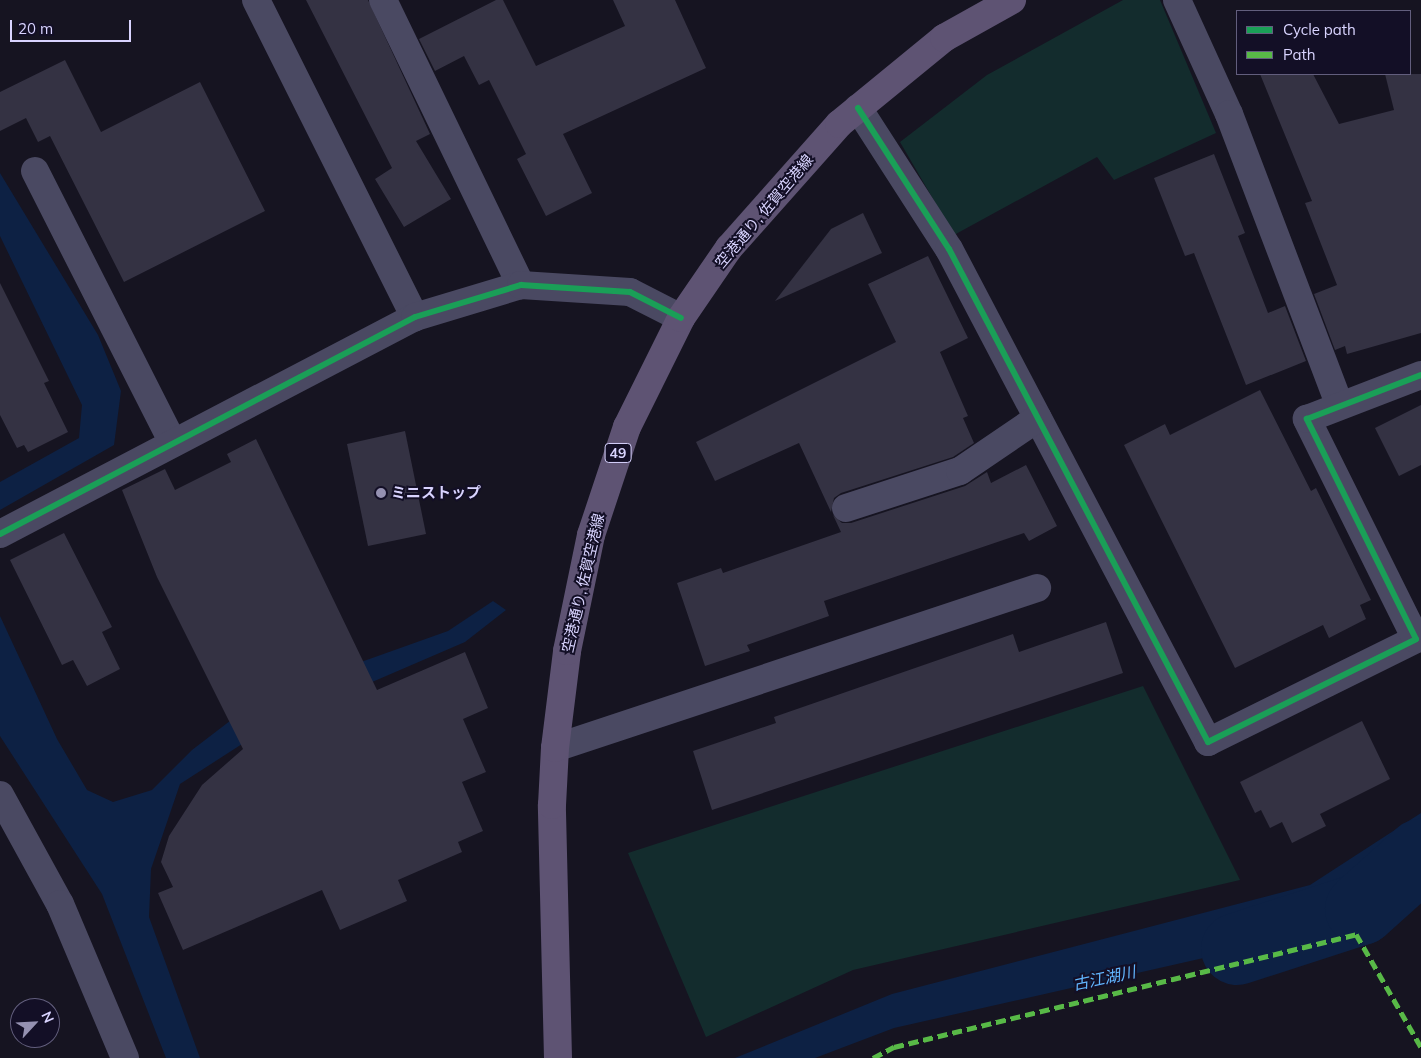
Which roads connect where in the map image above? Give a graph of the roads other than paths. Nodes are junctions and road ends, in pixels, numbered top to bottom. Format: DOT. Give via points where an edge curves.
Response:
graph roads {
  1 [pos="256,0"];
  2 [pos="383,0"];
  3 [pos="1012,0"];
  4 [pos="1177,0"];
  5 [pos="858,108"];
  6 [pos="35,171"];
  7 [pos="521,285"];
  8 [pos="415,317"];
  9 [pos="681,318"];
  10 [pos="1421,375"];
  11 [pos="1340,406"];
  12 [pos="1038,418"];
  13 [pos="173,443"];
  14 [pos="846,508"];
  15 [pos="0,534"];
  16 [pos="1037,588"];
  17 [pos="555,748"];
  18 [pos="0,795"];
  19 [pos="125,1058"];
  20 [pos="558,1058"];
  1 -- 8 [label="street"];
  2 -- 7 [label="street"];
  3 -- 5 [label="main road, 空港通り, 佐賀空港線 / 49" via="944,38"];
  4 -- 11 [label="street" via="1229,114"];
  5 -- 9 [label="main road, 空港通り, 佐賀空港線 / 49" via="729,248"];
  5 -- 12 [label="street" via="949,249"];
  6 -- 13 [label="street"];
  7 -- 8 [label="street"];
  7 -- 9 [label="street" via="630,292"];
  8 -- 13 [label="street"];
  9 -- 17 [label="main road, 空港通り, 佐賀空港線 / 49" via="627,427 591,535 567,651"];
  10 -- 11 [label="street"];
  11 -- 12 [label="street" via="1307,419 1416,639 1208,742"];
  12 -- 14 [label="street" via="960,472"];
  13 -- 15 [label="street"];
  16 -- 17 [label="street"];
  17 -- 20 [label="main road, 空港通り, 佐賀空港線 / 49" via="552,805"];
  18 -- 19 [label="street" via="60,904"];
}
